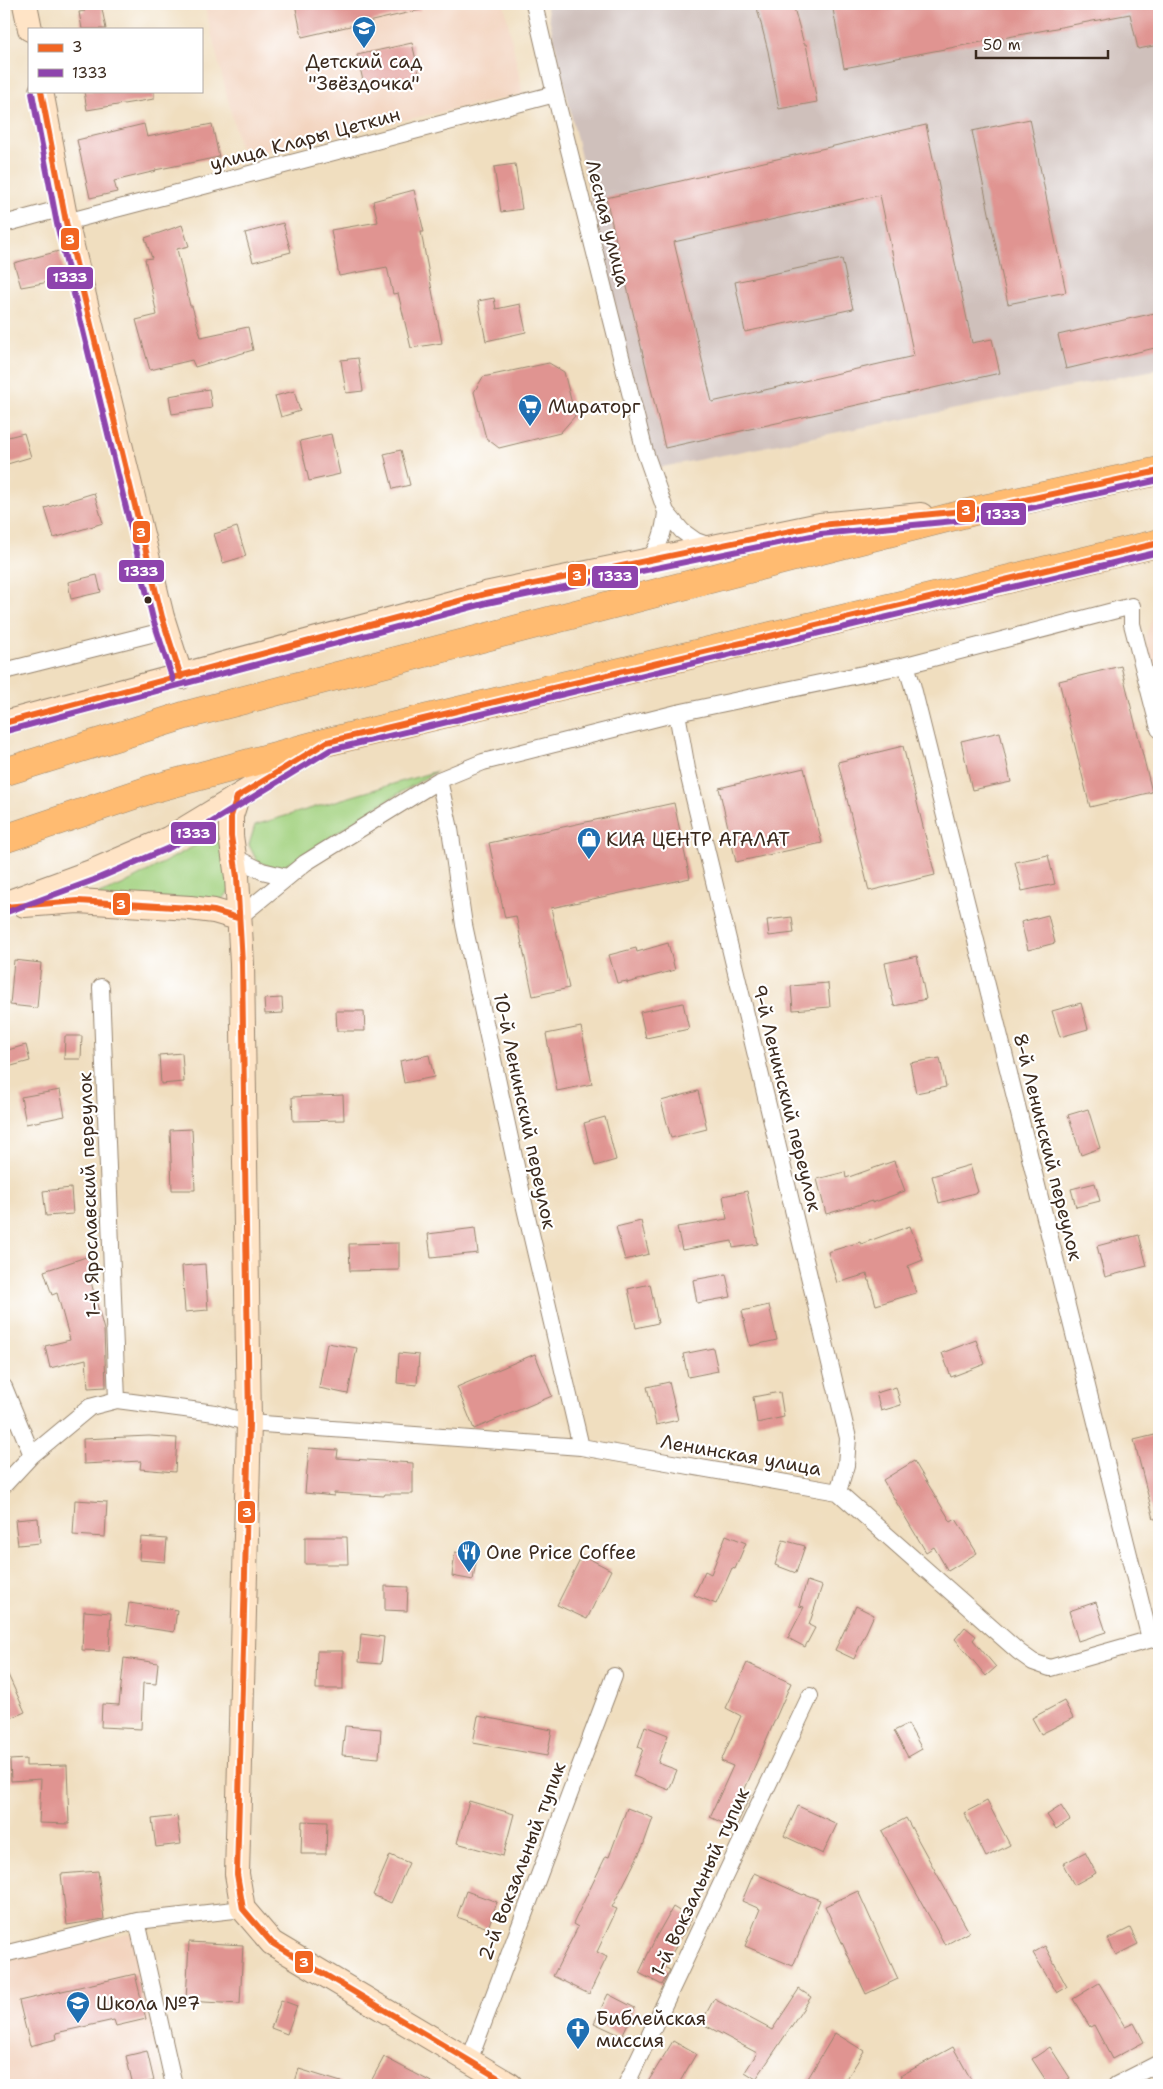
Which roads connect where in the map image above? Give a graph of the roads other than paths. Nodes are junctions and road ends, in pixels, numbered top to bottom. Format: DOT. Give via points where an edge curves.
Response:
graph roads {
  1 [pos="25,4"];
  2 [pos="534,4"];
  3 [pos="30,28"];
  4 [pos="42,92"];
  5 [pos="554,94"];
  6 [pos="65,215"];
  7 [pos="4,224"];
  8 [pos="1159,471"];
  9 [pos="983,509"];
  10 [pos="666,512"];
  11 [pos="1159,543"];
  12 [pos="714,548"];
  13 [pos="648,561"];
  14 [pos="166,630"];
  15 [pos="906,665"];
  16 [pos="4,671"];
  17 [pos="181,677"];
  18 [pos="677,713"];
  19 [pos="4,723"];
  20 [pos="1159,729"];
  21 [pos="327,742"];
  22 [pos="4,772"];
  23 [pos="439,780"];
  24 [pos="237,797"];
  25 [pos="4,839"];
  26 [pos="234,857"];
  27 [pos="287,877"];
  28 [pos="4,906"];
  29 [pos="238,918"];
  30 [pos="101,987"];
  31 [pos="4,1387"];
  32 [pos="117,1400"];
  33 [pos="250,1422"];
  34 [pos="581,1447"];
  35 [pos="32,1456"];
  36 [pos="4,1485"];
  37 [pos="838,1492"];
  38 [pos="1155,1638"];
  39 [pos="614,1676"];
  40 [pos="810,1696"];
  41 [pos="243,1909"];
  42 [pos="137,1921"];
  43 [pos="4,1954"];
  44 [pos="469,2061"];
  45 [pos="1159,2063"];
  46 [pos="174,2085"];
  47 [pos="510,2085"];
  48 [pos="626,2085"];
  49 [pos="1116,2085"];
  1 -- 3 [label="street"];
  2 -- 5 [label="street, Лесная улица"];
  4 -- 6 [label="street"];
  5 -- 6 [label="street, улица Клары Цеткин"];
  5 -- 10 [label="street, Лесная улица" via="645,452"];
  6 -- 7 [label="street, улица Клары Цеткин"];
  6 -- 14 [label="street"];
  8 -- 9 [label="highway"];
  9 -- 12 [label="street" via="820,525"];
  9 -- 22 [label="highway" via="186,715"];
  10 -- 12 [label="street" via="682,531"];
  10 -- 13 [label="street" via="664,532"];
  11 -- 21 [label="highway"];
  12 -- 13 [label="street"];
  13 -- 17 [label="street" via="485,594"];
  14 -- 16 [label="street"];
  14 -- 17 [label="street"];
  15 -- 18 [label="street"];
  15 -- 20 [label="street" via="1132,606 1132,624"];
  15 -- 38 [label="street, 8-й Ленинский переулок"];
  17 -- 19 [label="street"];
  18 -- 23 [label="street" via="483,762"];
  18 -- 37 [label="street, 9-й Ленинский переулок" via="687,768 848,1438 846,1465"];
  21 -- 24 [label="street"];
  21 -- 25 [label="highway" via="152,789"];
  23 -- 27 [label="street" via="305,862"];
  23 -- 34 [label="street, 10-й Ленинский переулок" via="450,829 464,925"];
  24 -- 26 [label="street" via="231,816"];
  24 -- 28 [label="street" via="168,839"];
  26 -- 27 [label="street"];
  26 -- 29 [label="street"];
  27 -- 29 [label="street"];
  28 -- 29 [label="street" via="78,901 190,908"];
  29 -- 33 [label="street" via="243,973"];
  30 -- 32 [label="street, 1-й Ярославский переулок"];
  31 -- 35 [label="street"];
  32 -- 33 [label="street, Ленинская улица" via="215,1413"];
  32 -- 35 [label="street" via="90,1407"];
  33 -- 34 [label="street, Ленинская улица"];
  33 -- 41 [label="street" via="237,1874"];
  34 -- 37 [label="street, Ленинская улица"];
  35 -- 36 [label="street"];
  37 -- 38 [label="street, Ленинская улица" via="1033,1662 1050,1668"];
  39 -- 44 [label="street, 2-й Вокзальный тупик"];
  40 -- 48 [label="street, 1-й Вокзальный тупик"];
  41 -- 42 [label="street"];
  41 -- 44 [label="street" via="272,1943"];
  42 -- 43 [label="street"];
  42 -- 46 [label="street"];
  44 -- 47 [label="street"];
  45 -- 49 [label="street"];
}
